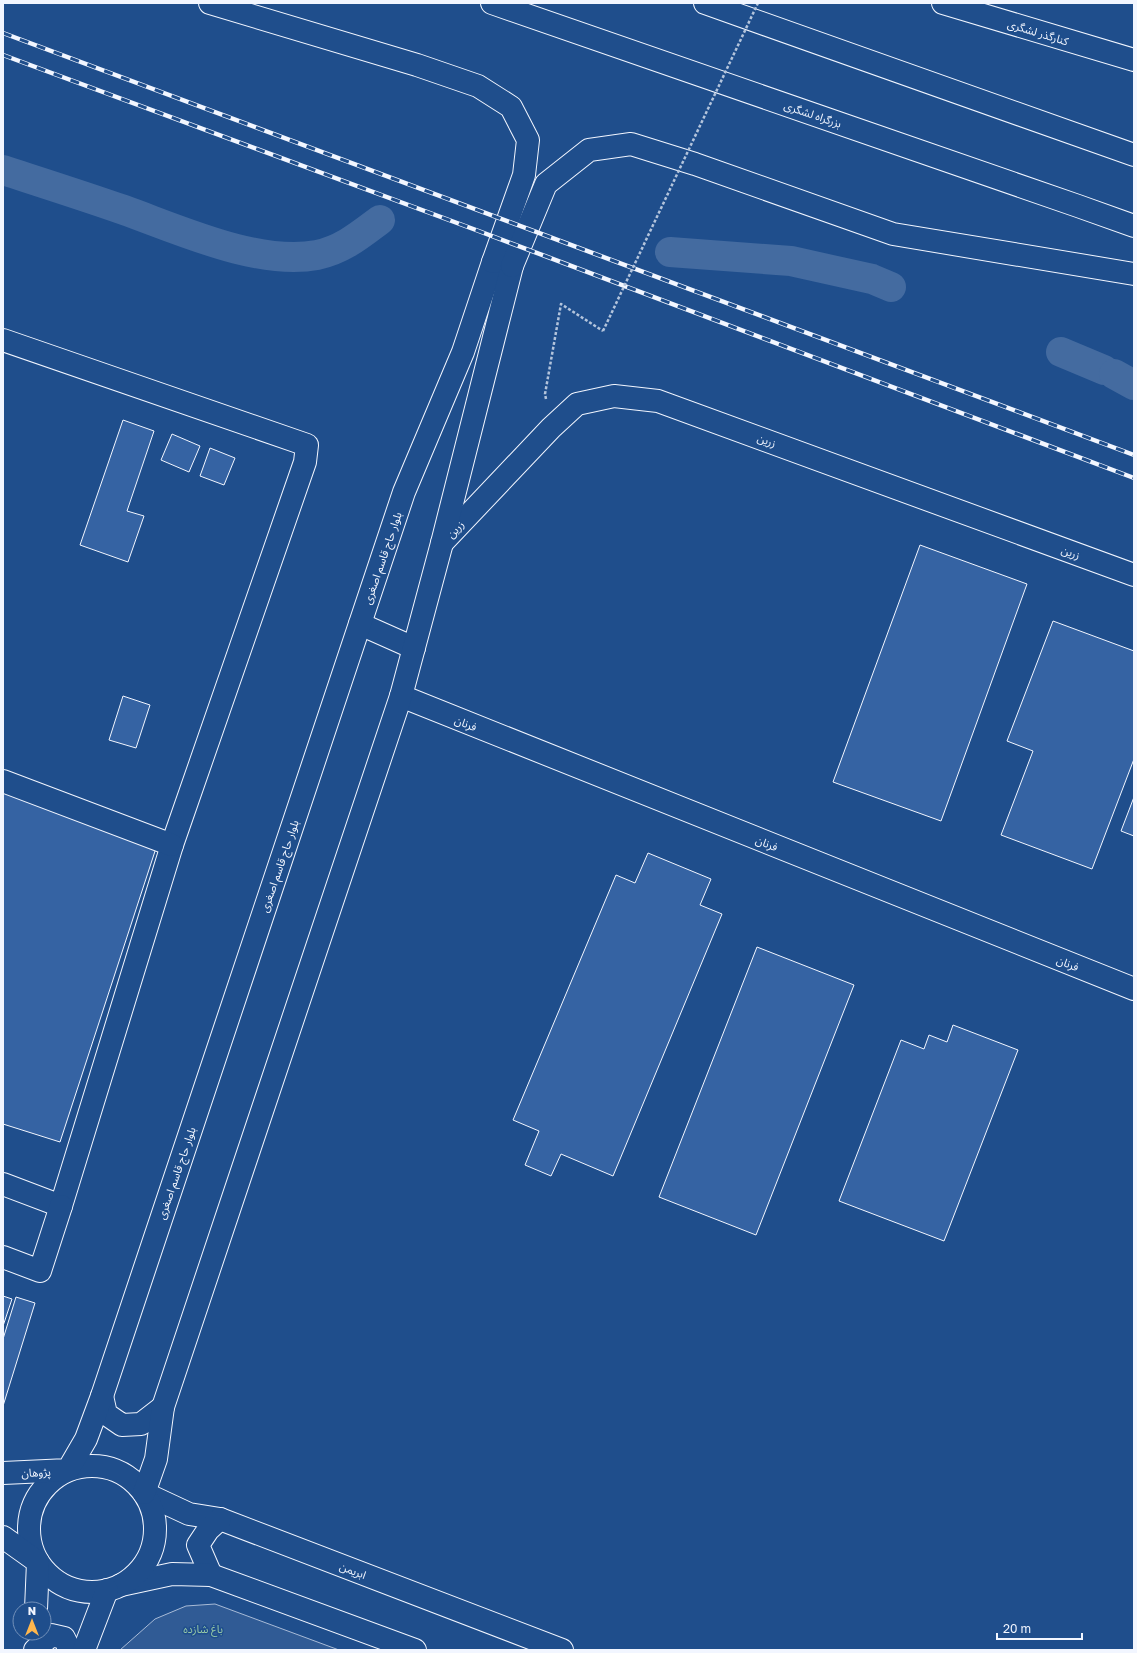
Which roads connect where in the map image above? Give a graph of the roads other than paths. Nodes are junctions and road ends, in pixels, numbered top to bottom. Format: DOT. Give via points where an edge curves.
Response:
graph roads {
  1 [pos="210,3"];
  2 [pos="492,3"];
  3 [pos="705,3"];
  4 [pos="943,3"];
  5 [pos="1134,60"];
  6 [pos="1134,155"];
  7 [pos="1134,226"];
  8 [pos="503,264"];
  9 [pos="1134,274"];
  10 [pos="3,340"];
  11 [pos="442,543"];
  12 [pos="1134,575"];
  13 [pos="360,624"];
  14 [pos="414,648"];
  15 [pos="400,696"];
  16 [pos="3,781"];
  17 [pos="172,845"];
  18 [pos="1134,989"];
  19 [pos="3,1184"];
  20 [pos="60,1206"];
  21 [pos="3,1257"];
  22 [pos="102,1396"];
  23 [pos="163,1407"];
  24 [pos="68,1470"];
  25 [pos="3,1474"];
  26 [pos="144,1493"];
  27 [pos="220,1518"];
  28 [pos="3,1537"];
  29 [pos="38,1562"];
  30 [pos="211,1575"];
  31 [pos="114,1587"];
  32 [pos="36,1601"];
  33 [pos="35,1650"];
  34 [pos="70,1650"];
  35 [pos="84,1650"];
  36 [pos="415,1650"];
  37 [pos="562,1650"];
  1 -- 8 [label="main road" via="417,65 478,86 511,107 528,140 524,175"];
  2 -- 7 [label="main road, بزرگراه لشگری"];
  3 -- 6 [label="main road"];
  4 -- 5 [label="main road, کنارگذر لشگری"];
  8 -- 9 [label="main road" via="546,184 589,150 631,144 893,234"];
  8 -- 11 [label="main road"];
  8 -- 13 [label="main road, بلوار حاج قاسم اصغری" via="462,352 404,492"];
  10 -- 17 [label="main road" via="307,445 302,469"];
  11 -- 12 [label="main road, زرین" via="577,404 614,396 658,401"];
  11 -- 14 [label="main road"];
  13 -- 14 [label="main road"];
  13 -- 22 [label="main road, بلوار حاج قاسم اصغری"];
  14 -- 15 [label="main road"];
  15 -- 18 [label="main road, فرنان"];
  15 -- 23 [label="main road"];
  16 -- 17 [label="main road"];
  17 -- 20 [label="main road"];
  19 -- 20 [label="main road"];
  20 -- 21 [label="main road" via="40,1271"];
  22 -- 23 [label="main road" via="106,1414 122,1426 141,1424"];
  22 -- 24 [label="main road, بلوار حاج قاسم اصغری" via="86,1439"];
  23 -- 26 [label="main road" via="156,1459"];
  24 -- 25 [label="main road, پژوهان"];
  24 -- 26 [label="main road" via="89,1466 110,1468 129,1478"];
  24 -- 29 [label="main road" via="50,1482 36,1499 31,1512 30,1541"];
  26 -- 27 [label="main road, ابریمن" via="189,1514"];
  26 -- 31 [label="main road" via="153,1512 155,1534 150,1554 138,1572"];
  27 -- 30 [label="main road" via="208,1530 198,1546"];
  27 -- 37 [label="main road, ابریمن"];
  28 -- 29 [label="main road"];
  29 -- 31 [label="main road" via="60,1584 76,1590 92,1592"];
  29 -- 32 [label="main road"];
  30 -- 31 [label="main road" via="172,1574"];
  30 -- 36 [label="main road"];
  31 -- 35 [label="main road"];
  33 -- 34 [label="main road" via="50,1635 64,1638"];
}
